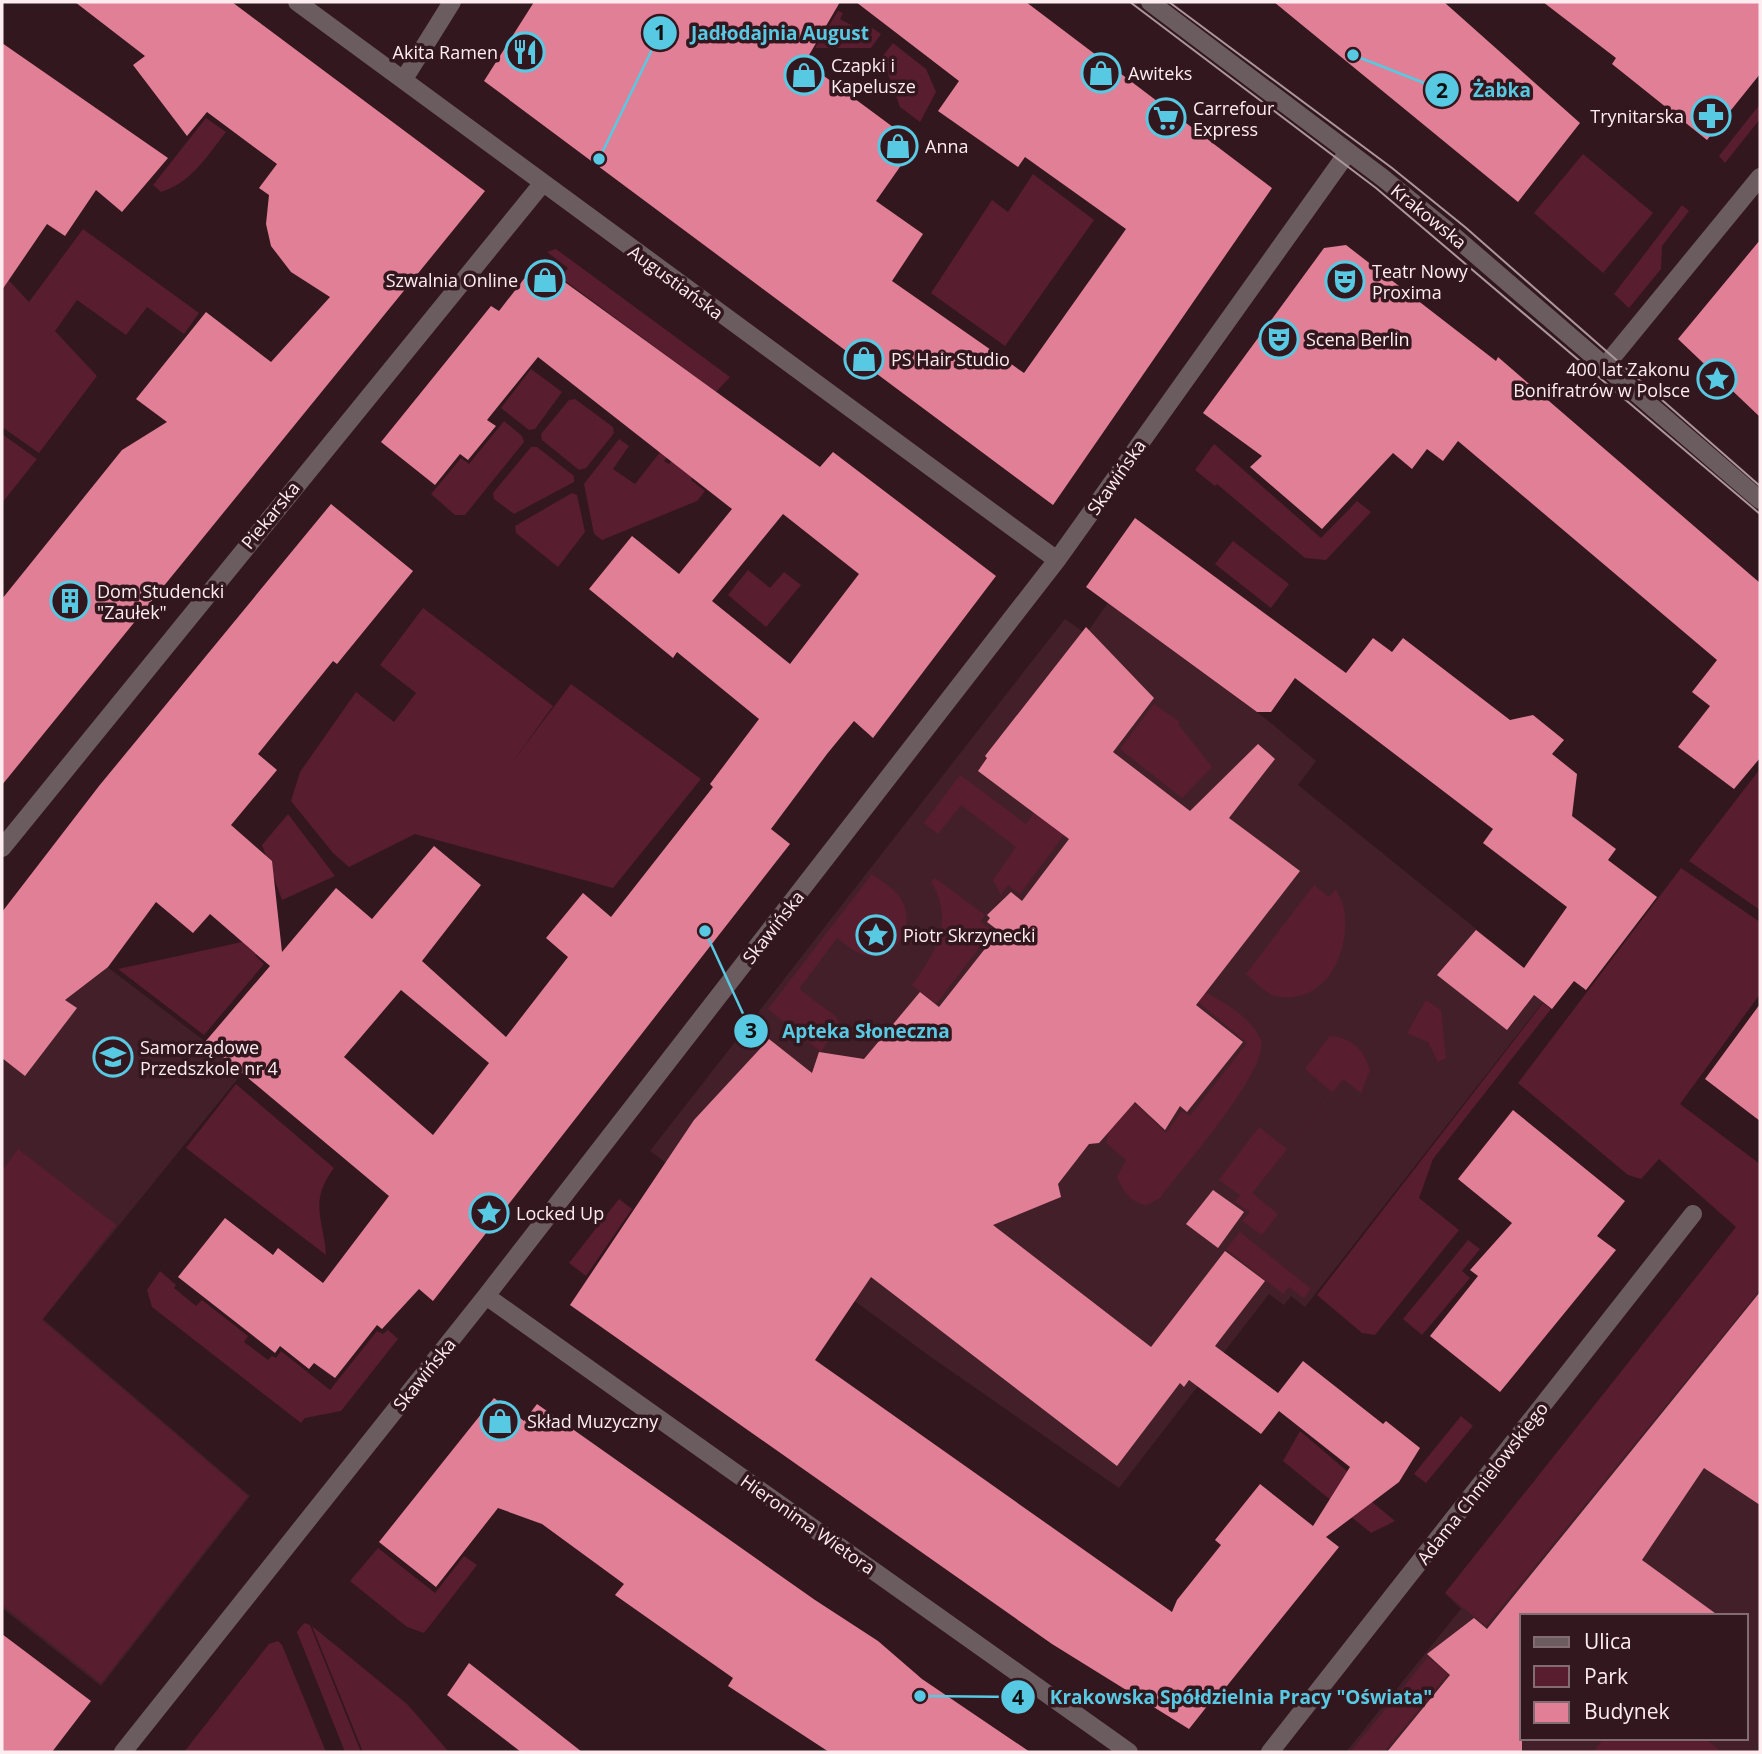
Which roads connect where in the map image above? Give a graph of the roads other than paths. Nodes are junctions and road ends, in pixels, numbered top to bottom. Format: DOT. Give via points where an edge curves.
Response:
graph roads {
  1 [pos="297,2"];
  2 [pos="452,2"];
  3 [pos="1150,2"];
  4 [pos="404,79"];
  5 [pos="1348,152"];
  6 [pos="1760,177"];
  7 [pos="542,184"];
  8 [pos="1605,366"];
  9 [pos="1760,500"];
  10 [pos="1058,560"];
  11 [pos="2,848"];
  12 [pos="1693,1214"];
  13 [pos="486,1296"];
  14 [pos="123,1752"];
  15 [pos="1129,1752"];
  16 [pos="1270,1752"];
  1 -- 4 [label="street, Augustiańska"];
  2 -- 4 [label="street"];
  3 -- 5 [label="street, Krakowska"];
  4 -- 7 [label="street, Augustiańska"];
  5 -- 8 [label="street, Krakowska"];
  5 -- 10 [label="street, Skawińska"];
  6 -- 8 [label="street"];
  7 -- 10 [label="street, Augustiańska"];
  7 -- 11 [label="street, Piekarska"];
  8 -- 9 [label="street, Krakowska"];
  10 -- 13 [label="street, Skawińska"];
  12 -- 16 [label="street, Adama Chmielowskiego"];
  13 -- 14 [label="street, Skawińska"];
  13 -- 15 [label="street, Hieronima Wietora"];
}
